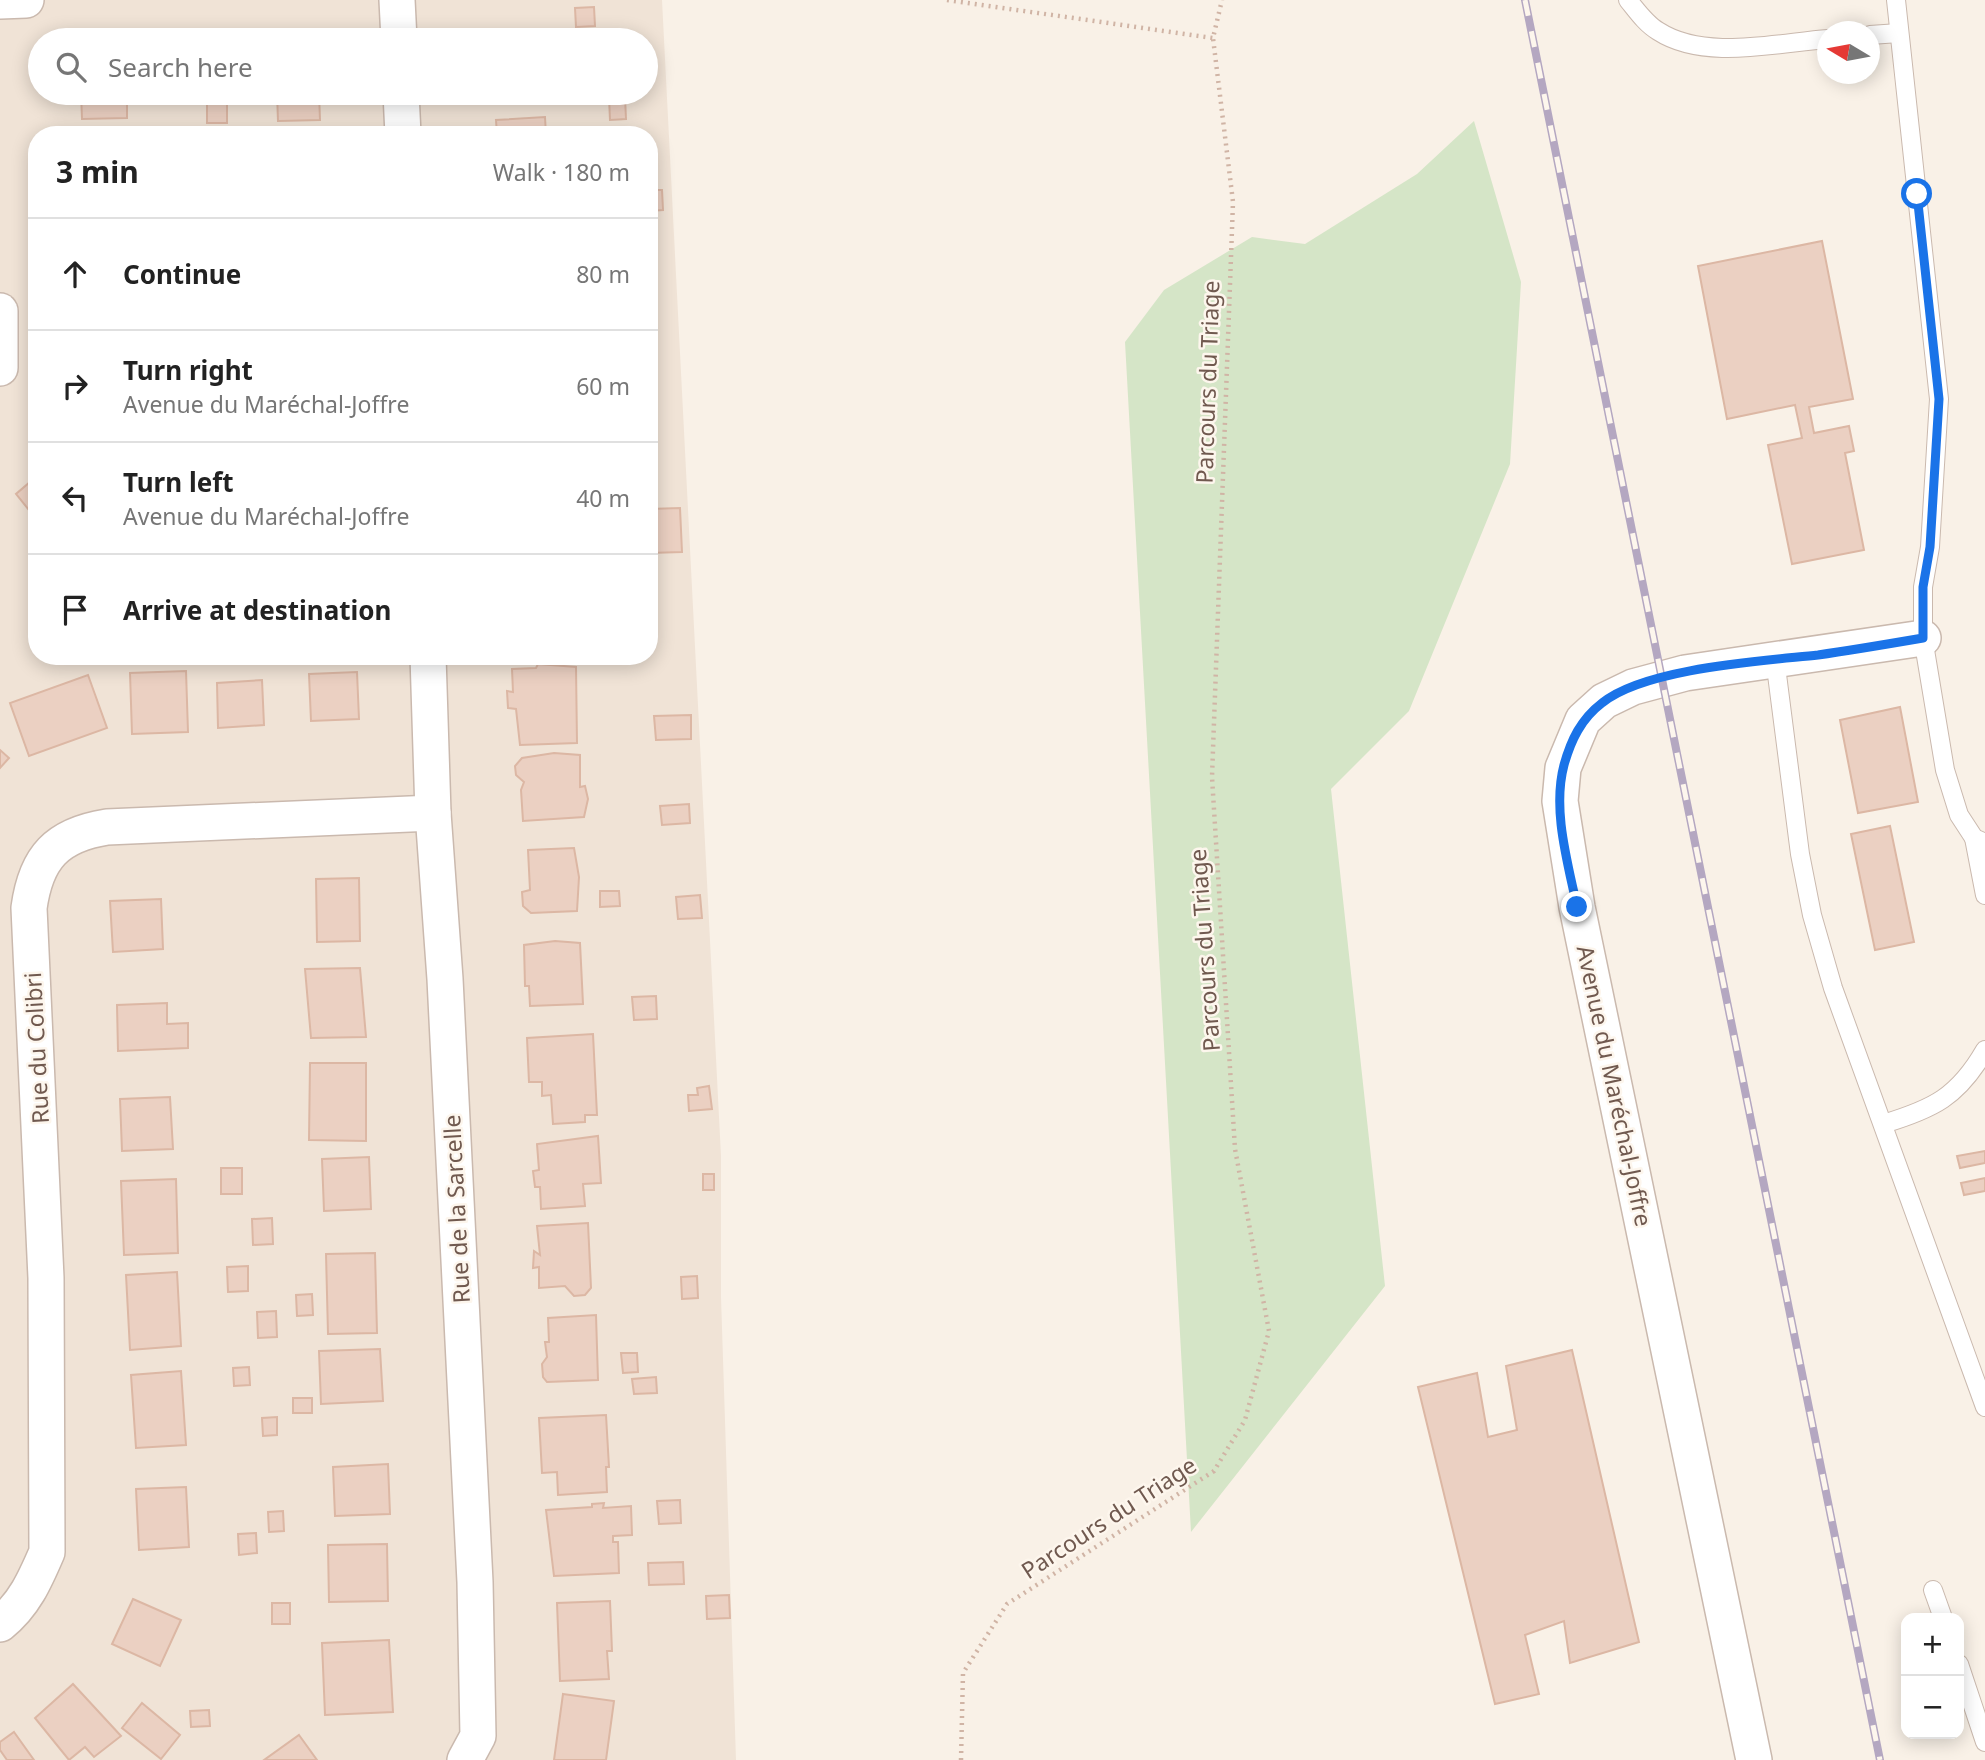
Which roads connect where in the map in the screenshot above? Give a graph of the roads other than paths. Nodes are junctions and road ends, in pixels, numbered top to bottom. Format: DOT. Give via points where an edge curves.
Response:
graph roads {
  1 [pos="26,0"];
  2 [pos="397,0"];
  3 [pos="1628,0"];
  4 [pos="1896,0"];
  5 [pos="0,1"];
  6 [pos="398,28"];
  7 [pos="1899,33"];
  8 [pos="1880,34"];
  9 [pos="1817,40"];
  10 [pos="402,105"];
  11 [pos="403,126"];
  12 [pos="0,311"];
  13 [pos="0,368"];
  14 [pos="1923,638"];
  15 [pos="1775,659"];
  16 [pos="428,665"];
  17 [pos="433,813"];
  18 [pos="1980,840"];
  19 [pos="1985,895"];
  20 [pos="1985,1050"];
  21 [pos="1883,1124"];
  22 [pos="1985,1407"];
  23 [pos="1933,1590"];
  24 [pos="1941,1613"];
  25 [pos="0,1623"];
  26 [pos="1963,1676"];
  27 [pos="1985,1742"];
  28 [pos="466,1760"];
  29 [pos="1755,1760"];
  1 -- 5 [label="street"];
  2 -- 6 [label="street"];
  3 -- 9 [label="lane" via="1658,31 1687,44 1730,47"];
  4 -- 7 [label="lane"];
  7 -- 8 [label="lane"];
  7 -- 14 [label="lane" via="1939,399"];
  10 -- 11 [label="street"];
  12 -- 13 [label="street"];
  14 -- 15 [label="street, Avenue du Maréchal-Joffre"];
  14 -- 18 [label="lane" via="1945,770 1959,815"];
  15 -- 21 [label="lane" via="1812,915 1833,988"];
  15 -- 29 [label="street, Avenue du Maréchal-Joffre" via="1662,679 1604,701 1583,720 1572,741 1563,768 1560,802 1577,907"];
  16 -- 17 [label="street, Rue de la Sarcelle"];
  17 -- 25 [label="street, Rue du Colibri" via="107,827 68,837 42,860 29,908 46,1278 47,1552 30,1589"];
  17 -- 28 [label="street, Rue de la Sarcelle" via="475,1582 478,1736"];
  18 -- 19 [label="lane"];
  20 -- 21 [label="lane" via="1955,1092 1934,1106"];
  21 -- 22 [label="lane"];
  23 -- 24 [label="lane"];
  26 -- 27 [label="lane"];
}
